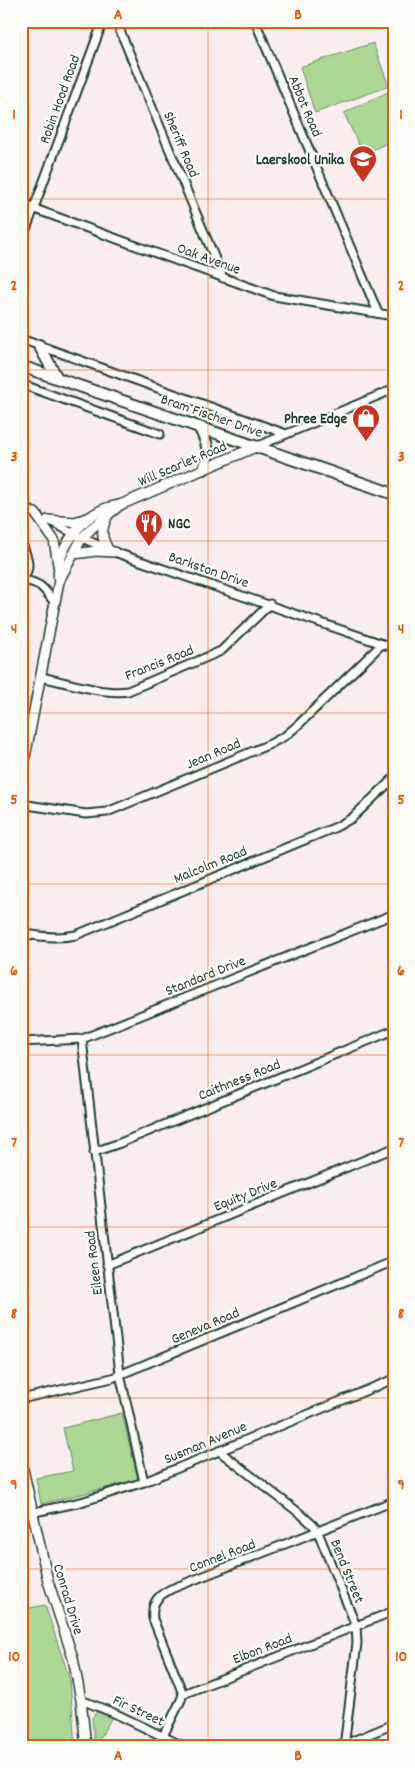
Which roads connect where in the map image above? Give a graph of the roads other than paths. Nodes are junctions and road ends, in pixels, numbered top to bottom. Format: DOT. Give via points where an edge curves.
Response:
graph roads {
  1 [pos="103,21"];
  2 [pos="116,21"];
  3 [pos="255,21"];
  4 [pos="21,204"];
  5 [pos="34,209"];
  6 [pos="21,244"];
  7 [pos="224,278"];
  8 [pos="378,313"];
  9 [pos="394,316"];
  10 [pos="21,339"];
  11 [pos="39,346"];
  12 [pos="21,366"];
  13 [pos="57,378"];
  14 [pos="21,384"];
  15 [pos="394,389"];
  16 [pos="199,427"];
  17 [pos="160,434"];
  18 [pos="286,434"];
  19 [pos="258,446"];
  20 [pos="204,469"];
  21 [pos="394,494"];
  22 [pos="21,505"];
  23 [pos="120,505"];
  24 [pos="35,513"];
  25 [pos="92,516"];
  26 [pos="107,517"];
  27 [pos="48,520"];
  28 [pos="78,536"];
  29 [pos="21,540"];
  30 [pos="111,551"];
  31 [pos="74,554"];
  32 [pos="58,568"];
  33 [pos="22,580"];
  34 [pos="59,581"];
  35 [pos="55,603"];
  36 [pos="270,604"];
  37 [pos="382,644"];
  38 [pos="394,648"];
  39 [pos="41,677"];
  40 [pos="21,778"];
  41 [pos="394,778"];
  42 [pos="21,804"];
  43 [pos="394,914"];
  44 [pos="21,933"];
  45 [pos="394,1030"];
  46 [pos="82,1039"];
  47 [pos="21,1042"];
  48 [pos="394,1148"];
  49 [pos="94,1152"];
  50 [pos="394,1261"];
  51 [pos="107,1265"];
  52 [pos="120,1374"];
  53 [pos="394,1379"];
  54 [pos="21,1399"];
  55 [pos="219,1451"];
  56 [pos="21,1460"];
  57 [pos="144,1482"];
  58 [pos="394,1502"];
  59 [pos="33,1513"];
  60 [pos="21,1515"];
  61 [pos="318,1532"];
  62 [pos="394,1611"];
  63 [pos="356,1626"];
  64 [pos="183,1694"];
  65 [pos="81,1700"];
  66 [pos="394,1724"];
  67 [pos="163,1736"];
  68 [pos="342,1746"];
  69 [pos="86,1747"];
  70 [pos="185,1747"];
  1 -- 5 [label="street, Robin Hood Road"];
  2 -- 7 [label="street, Sheriff Road"];
  3 -- 8 [label="street, Abbot Road"];
  4 -- 5 [label="street, Oak Avenue"];
  5 -- 6 [label="street, Robin Hood Road"];
  5 -- 7 [label="street, Oak Avenue"];
  7 -- 8 [label="street, Oak Avenue" via="280,298"];
  8 -- 9 [label="street, Oak Avenue"];
  10 -- 11 [label="street, Bram Fischer Drive"];
  11 -- 13 [label="main road"];
  11 -- 18 [label="street, Bram Fischer Drive"];
  12 -- 13 [label="main road, Bram Fischer Drive"];
  13 -- 16 [label="main road, Bram Fischer Drive"];
  14 -- 17 [label="street"];
  15 -- 18 [label="street, Will Scarlet Road"];
  16 -- 19 [label="main road, Bram Fischer Drive"];
  16 -- 20 [label="main road" via="208,449"];
  18 -- 19 [label="street, Will Scarlet Road"];
  19 -- 20 [label="street, Will Scarlet Road"];
  19 -- 21 [label="main road, Bram Fischer Drive"];
  20 -- 23 [label="street, Will Scarlet Road"];
  22 -- 24 [label="street, Barkston Drive"];
  23 -- 25 [label="street, Will Scarlet Road" via="105,508"];
  23 -- 26 [label="street, Will Scarlet Road"];
  24 -- 27 [label="street, Barkston Drive"];
  24 -- 32 [label="street" via="54,540"];
  25 -- 27 [label="street" via="75,522"];
  25 -- 28 [label="street, Will Scarlet Road" via="83,523"];
  26 -- 28 [label="street, Will Scarlet Road"];
  26 -- 30 [label="street" via="102,536"];
  27 -- 28 [label="street, Barkston Drive"];
  28 -- 30 [label="street, Barkston Drive"];
  28 -- 31 [label="street"];
  28 -- 32 [label="street" via="64,552"];
  29 -- 33 [label="street" via="29,564"];
  30 -- 31 [label="street"];
  30 -- 36 [label="street, Barkston Drive"];
  31 -- 34 [label="street"];
  32 -- 34 [label="street"];
  33 -- 35 [label="street" via="42,586"];
  34 -- 35 [label="street"];
  35 -- 39 [label="street"];
  36 -- 37 [label="street, Barkston Drive"];
  36 -- 39 [label="street, Francis Road" via="221,651 128,691 113,692"];
  37 -- 38 [label="street, Barkston Drive"];
  37 -- 42 [label="street, Jean Road" via="286,736 270,744 107,812 86,814"];
  39 -- 40 [label="street"];
  41 -- 44 [label="street, Malcolm Road" via="352,818 336,827 76,935 49,938"];
  43 -- 46 [label="street, Standard Drive"];
  45 -- 49 [label="street, Caithness Road"];
  46 -- 47 [label="street, Standard Drive"];
  46 -- 49 [label="street, Eileen Road"];
  48 -- 51 [label="street, Equity Drive"];
  49 -- 51 [label="street, Eileen Road"];
  50 -- 52 [label="street, Geneva Road"];
  51 -- 52 [label="street, Eileen Road"];
  52 -- 54 [label="street, Geneva Road"];
  52 -- 57 [label="street, Eileen Road"];
  53 -- 55 [label="street, Susman Avenue"];
  55 -- 57 [label="street, Susman Avenue"];
  55 -- 61 [label="street, Bend Street" via="302,1515"];
  56 -- 59 [label="street, Conrad Drive"];
  57 -- 59 [label="street, Susman Avenue" via="104,1496"];
  58 -- 61 [label="street, Connel Road"];
  59 -- 60 [label="street, Susman Avenue"];
  59 -- 65 [label="street, Conrad Drive" via="48,1581 74,1658"];
  61 -- 63 [label="street, Bend Street"];
  61 -- 64 [label="street, Connel Road" via="171,1589 156,1599 153,1619"];
  62 -- 63 [label="street, Elbon Road"];
  63 -- 64 [label="street, Elbon Road"];
  63 -- 68 [label="street, Bend Street"];
  64 -- 67 [label="street"];
  65 -- 67 [label="street, Fir Street"];
  65 -- 69 [label="street, Conrad Drive"];
  66 -- 68 [label="street"];
  67 -- 70 [label="street, Fir Street"];
}
